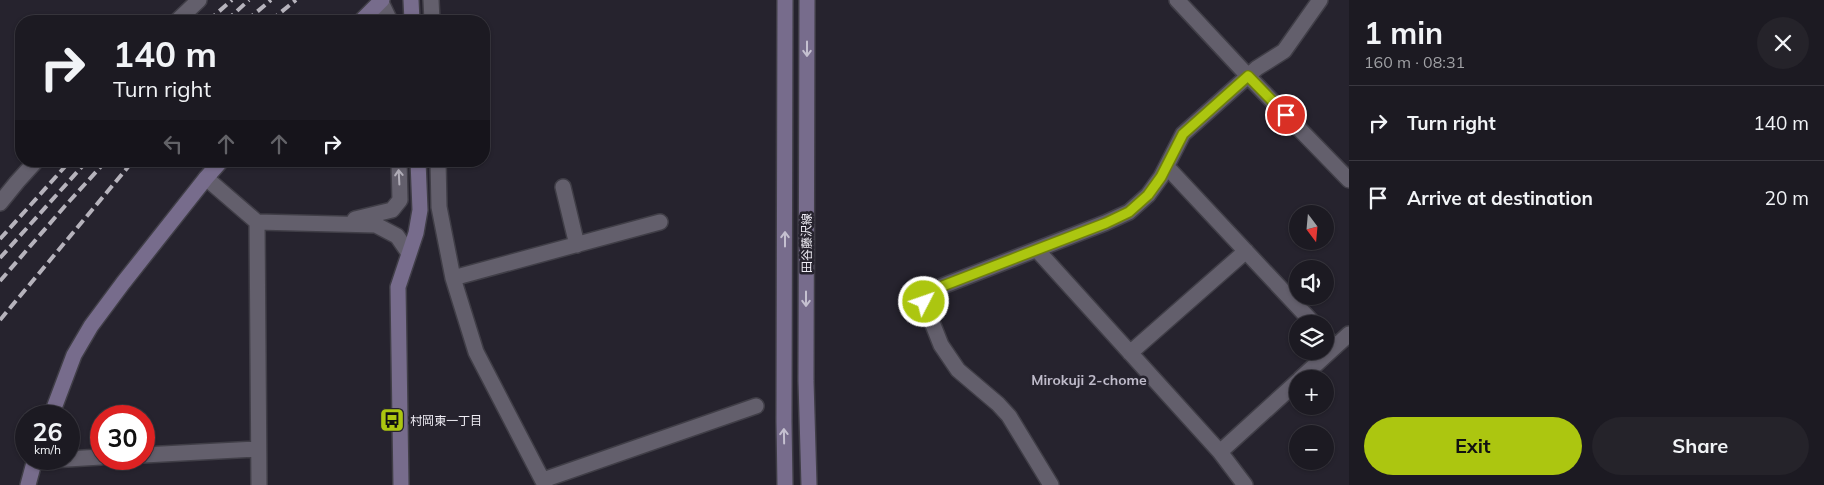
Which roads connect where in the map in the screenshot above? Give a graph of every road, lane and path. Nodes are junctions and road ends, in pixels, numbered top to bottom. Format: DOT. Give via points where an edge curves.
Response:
graph roads {
  1 [pos="199,0"];
  2 [pos="411,0"];
  3 [pos="431,0"];
  4 [pos="785,0"];
  5 [pos="807,0"];
  6 [pos="1176,0"];
  7 [pos="1320,0"];
  8 [pos="382,1"];
  9 [pos="183,15"];
  10 [pos="367,15"];
  11 [pos="388,15"];
  12 [pos="412,15"];
  13 [pos="432,15"];
  14 [pos="1248,76"];
  15 [pos="1167,166"];
  16 [pos="31,167"];
  17 [pos="216,167"];
  18 [pos="399,167"];
  19 [pos="418,167"];
  20 [pos="438,167"];
  21 [pos="206,178"];
  22 [pos="1349,180"];
  23 [pos="563,187"];
  24 [pos="0,203"];
  25 [pos="257,222"];
  26 [pos="660,222"];
  27 [pos="329,224"];
  28 [pos="577,244"];
  29 [pos="1037,250"];
  30 [pos="1246,251"];
  31 [pos="408,252"];
  32 [pos="454,278"];
  33 [pos="1306,315"];
  34 [pos="1349,334"];
  35 [pos="1334,340"];
  36 [pos="1130,353"];
  37 [pos="1315,360"];
  38 [pos="1307,370"];
  39 [pos="1289,389"];
  40 [pos="55,405"];
  41 [pos="756,406"];
  42 [pos="258,449"];
  43 [pos="1220,452"];
  44 [pos="155,454"];
  45 [pos="32,470"];
  46 [pos="544,483"];
  47 [pos="28,485"];
  48 [pos="259,485"];
  49 [pos="401,485"];
  50 [pos="785,485"];
  51 [pos="811,485"];
  52 [pos="1051,485"];
  53 [pos="1245,485"];
  1 -- 9 [label="street"];
  2 -- 12 [label="main road"];
  3 -- 13 [label="street"];
  50 -- 4 [label="main road, 田谷藤沢線, one-way"];
  5 -- 51 [label="main road, 田谷藤沢線, one-way" via="806,381"];
  6 -- 14 [label="street"];
  7 -- 14 [label="street" via="1284,51"];
  8 -- 10 [label="main road"];
  8 -- 11 [label="street"];
  14 -- 15 [label="street" via="1183,134"];
  14 -- 22 [label="street"];
  15 -- 29 [label="street" via="1148,195 1129,212"];
  15 -- 30 [label="street"];
  16 -- 24 [label="street"];
  17 -- 21 [label="main road"];
  27 -- 18 [label="street, one-way" via="392,210 400,200"];
  19 -- 31 [label="main road" via="420,210"];
  20 -- 32 [label="street" via="440,207"];
  21 -- 25 [label="street"];
  21 -- 40 [label="main road" via="91,326 74,354"];
  23 -- 28 [label="street"];
  25 -- 27 [label="street"];
  25 -- 42 [label="street"];
  26 -- 28 [label="street"];
  27 -- 31 [label="street" via="376,225 397,236"];
  28 -- 32 [label="street"];
  29 -- 36 [label="street"];
  29 -- 52 [label="street" via="927,292 924,302 941,345 958,370 1009,416"];
  30 -- 33 [label="street"];
  30 -- 36 [label="street"];
  31 -- 49 [label="main road" via="398,287"];
  32 -- 46 [label="street" via="476,352"];
  34 -- 35 [label="street"];
  36 -- 43 [label="street"];
  37 -- 38 [label="street"];
  39 -- 43 [label="street"];
  41 -- 46 [label="street"];
  42 -- 44 [label="street"];
  42 -- 48 [label="street"];
  43 -- 53 [label="street"];
  45 -- 47 [label="main road"];
}
